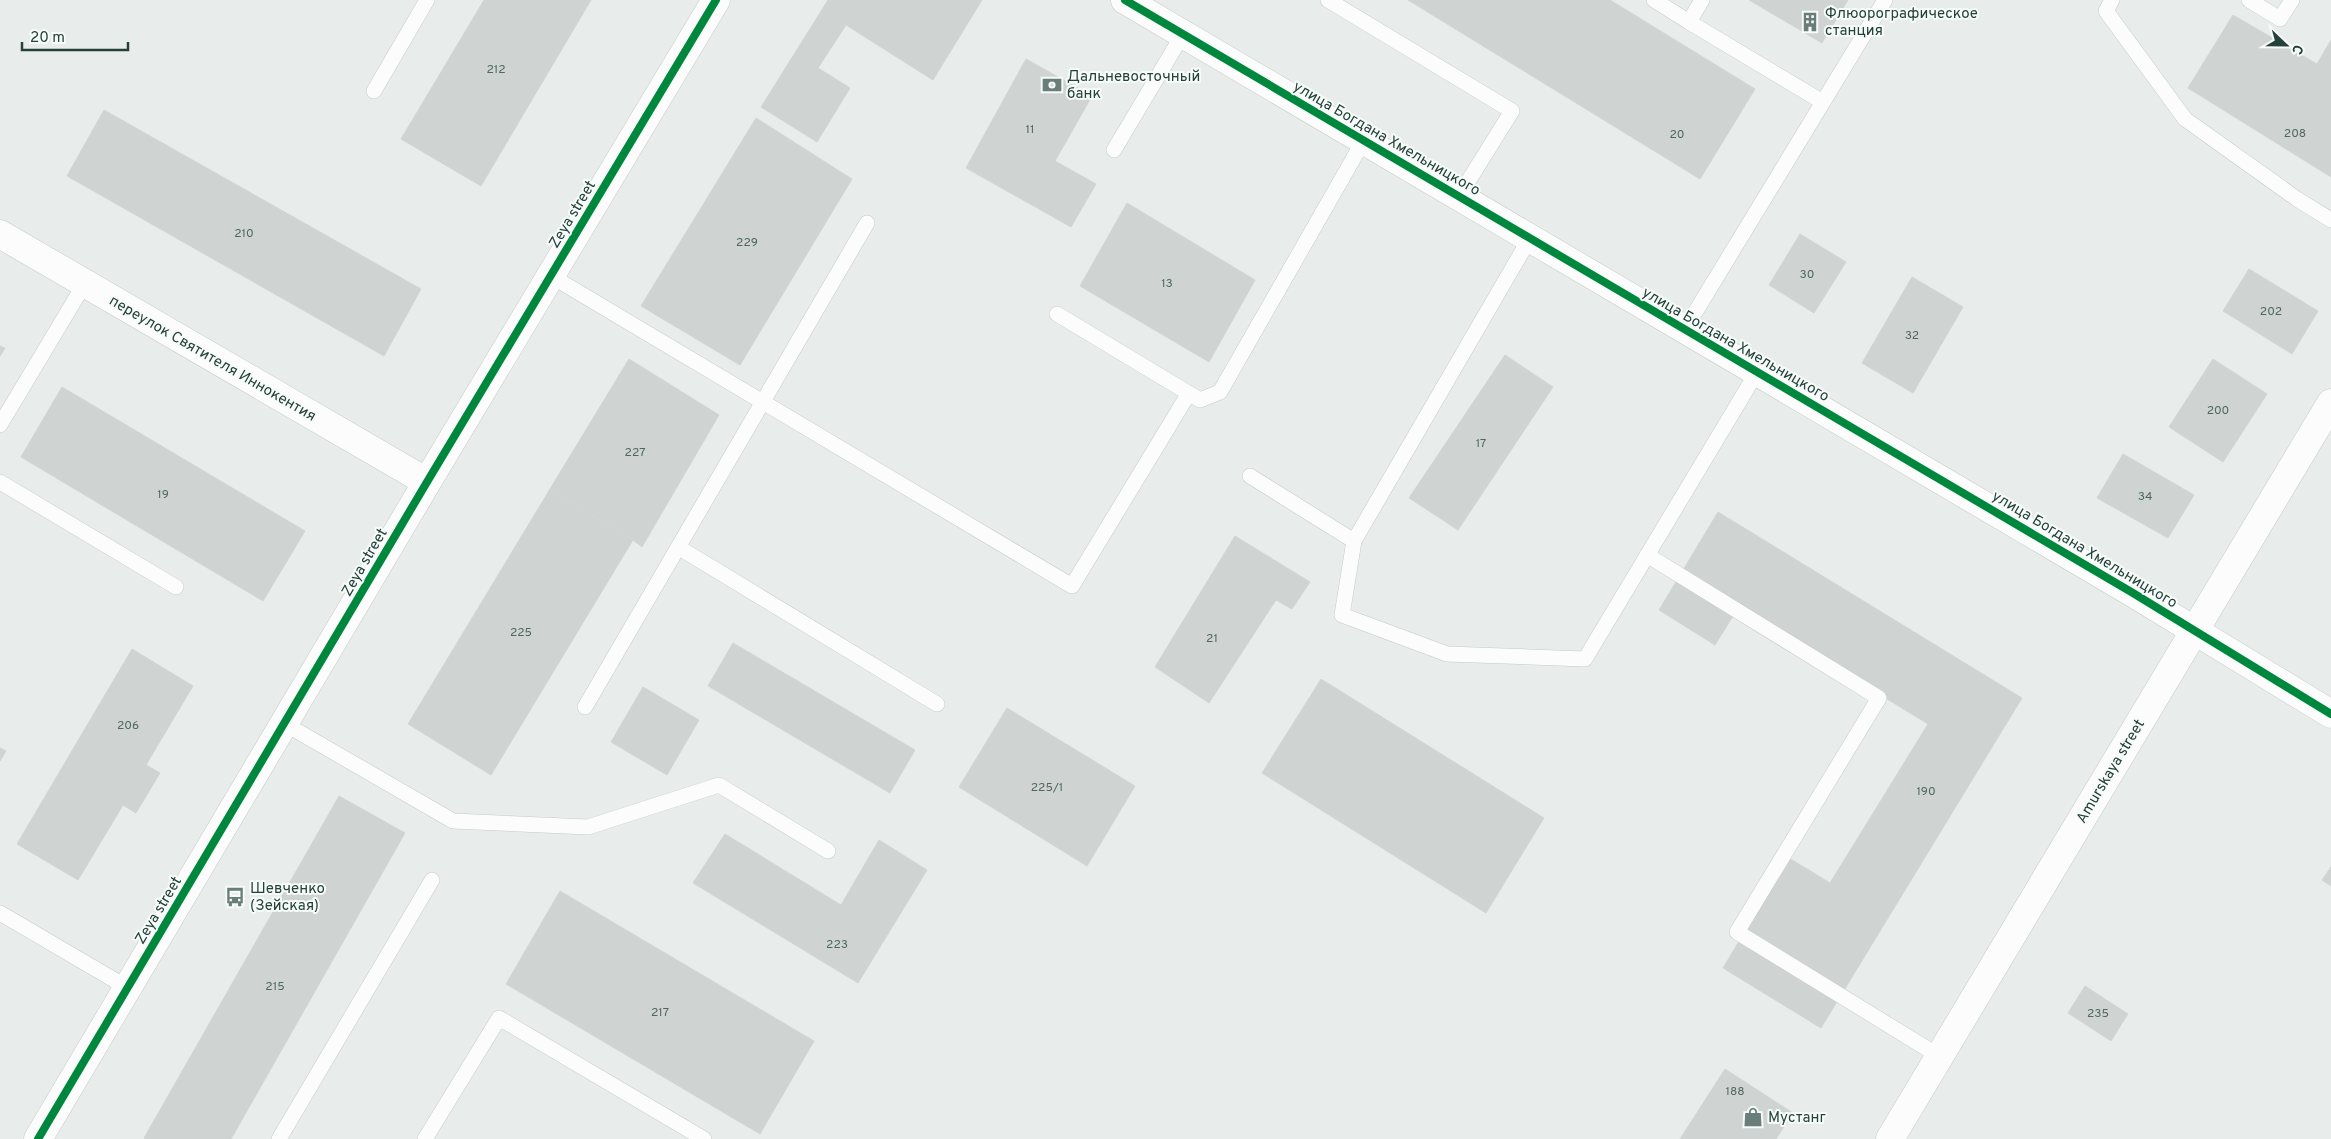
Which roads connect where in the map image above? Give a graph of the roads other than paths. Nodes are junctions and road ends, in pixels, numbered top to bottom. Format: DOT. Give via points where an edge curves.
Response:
graph roads {
  1 [pos="427,0"];
  2 [pos="716,0"];
  3 [pos="1126,0"];
  4 [pos="1328,0"];
  5 [pos="1654,0"];
  6 [pos="1702,0"];
  7 [pos="1884,0"];
  8 [pos="2112,0"];
  9 [pos="2249,0"];
  10 [pos="2292,0"];
  11 [pos="1689,22"];
  12 [pos="1182,34"];
  13 [pos="374,91"];
  14 [pos="1821,101"];
  15 [pos="1364,140"];
  16 [pos="1114,150"];
  17 [pos="1459,196"];
  18 [pos="2331,220"];
  19 [pos="867,223"];
  20 [pos="0,234"];
  21 [pos="1530,238"];
  22 [pos="551,276"];
  23 [pos="84,283"];
  24 [pos="1057,314"];
  25 [pos="1685,329"];
  26 [pos="1757,372"];
  27 [pos="1189,393"];
  28 [pos="762,402"];
  29 [pos="2331,403"];
  30 [pos="0,426"];
  31 [pos="1250,476"];
  32 [pos="0,482"];
  33 [pos="427,482"];
  34 [pos="1354,541"];
  35 [pos="678,547"];
  36 [pos="1647,555"];
  37 [pos="176,587"];
  38 [pos="2195,630"];
  39 [pos="937,704"];
  40 [pos="584,707"];
  41 [pos="2331,714"];
  42 [pos="285,724"];
  43 [pos="828,851"];
  44 [pos="432,880"];
  45 [pos="0,913"];
  46 [pos="128,988"];
  47 [pos="1939,1056"];
  48 [pos="38,1139"];
  49 [pos="279,1139"];
  50 [pos="425,1139"];
  51 [pos="704,1139"];
  52 [pos="1890,1139"];
  1 -- 13 [label="lane"];
  2 -- 22 [label="street, Zeya street"];
  3 -- 12 [label="street, улица Богдана Хмельницкого"];
  4 -- 17 [label="lane" via="1512,111"];
  5 -- 11 [label="lane"];
  6 -- 11 [label="lane"];
  7 -- 25 [label="lane"];
  8 -- 18 [label="lane" via="2106,11 2185,119 2296,199"];
  9 -- 10 [label="lane" via="2280,19"];
  11 -- 14 [label="lane"];
  12 -- 15 [label="street, улица Богдана Хмельницкого"];
  12 -- 16 [label="lane"];
  15 -- 17 [label="street, улица Богдана Хмельницкого"];
  15 -- 27 [label="lane" via="1220,392 1200,400"];
  17 -- 21 [label="street, улица Богдана Хмельницкого"];
  19 -- 28 [label="lane"];
  20 -- 23 [label="street, переулок Святителя Иннокентия"];
  21 -- 25 [label="street, улица Богдана Хмельницкого"];
  21 -- 34 [label="lane"];
  22 -- 28 [label="lane"];
  22 -- 33 [label="street, Zeya street"];
  23 -- 30 [label="lane"];
  23 -- 33 [label="street, переулок Святителя Иннокентия"];
  24 -- 27 [label="lane"];
  25 -- 26 [label="street, улица Богдана Хмельницкого"];
  26 -- 36 [label="lane"];
  26 -- 38 [label="street, улица Богдана Хмельницкого"];
  27 -- 28 [label="lane" via="1072,586"];
  28 -- 35 [label="lane"];
  29 -- 38 [label="street, Amurskaya street"];
  31 -- 34 [label="lane"];
  32 -- 37 [label="lane"];
  33 -- 42 [label="street, Zeya street"];
  34 -- 36 [label="lane" via="1342,615 1447,654 1585,659"];
  35 -- 39 [label="lane"];
  35 -- 40 [label="lane"];
  36 -- 47 [label="lane" via="1879,698 1737,932"];
  38 -- 41 [label="street, улица Богдана Хмельницкого"];
  38 -- 47 [label="street, Amurskaya street"];
  42 -- 43 [label="lane" via="453,821 588,827 719,785"];
  42 -- 46 [label="street, Zeya street"];
  44 -- 49 [label="lane"];
  45 -- 46 [label="lane"];
  46 -- 48 [label="street, Zeya street"];
  47 -- 52 [label="street, Amurskaya street"];
  50 -- 51 [label="lane" via="499,1018"];
}
